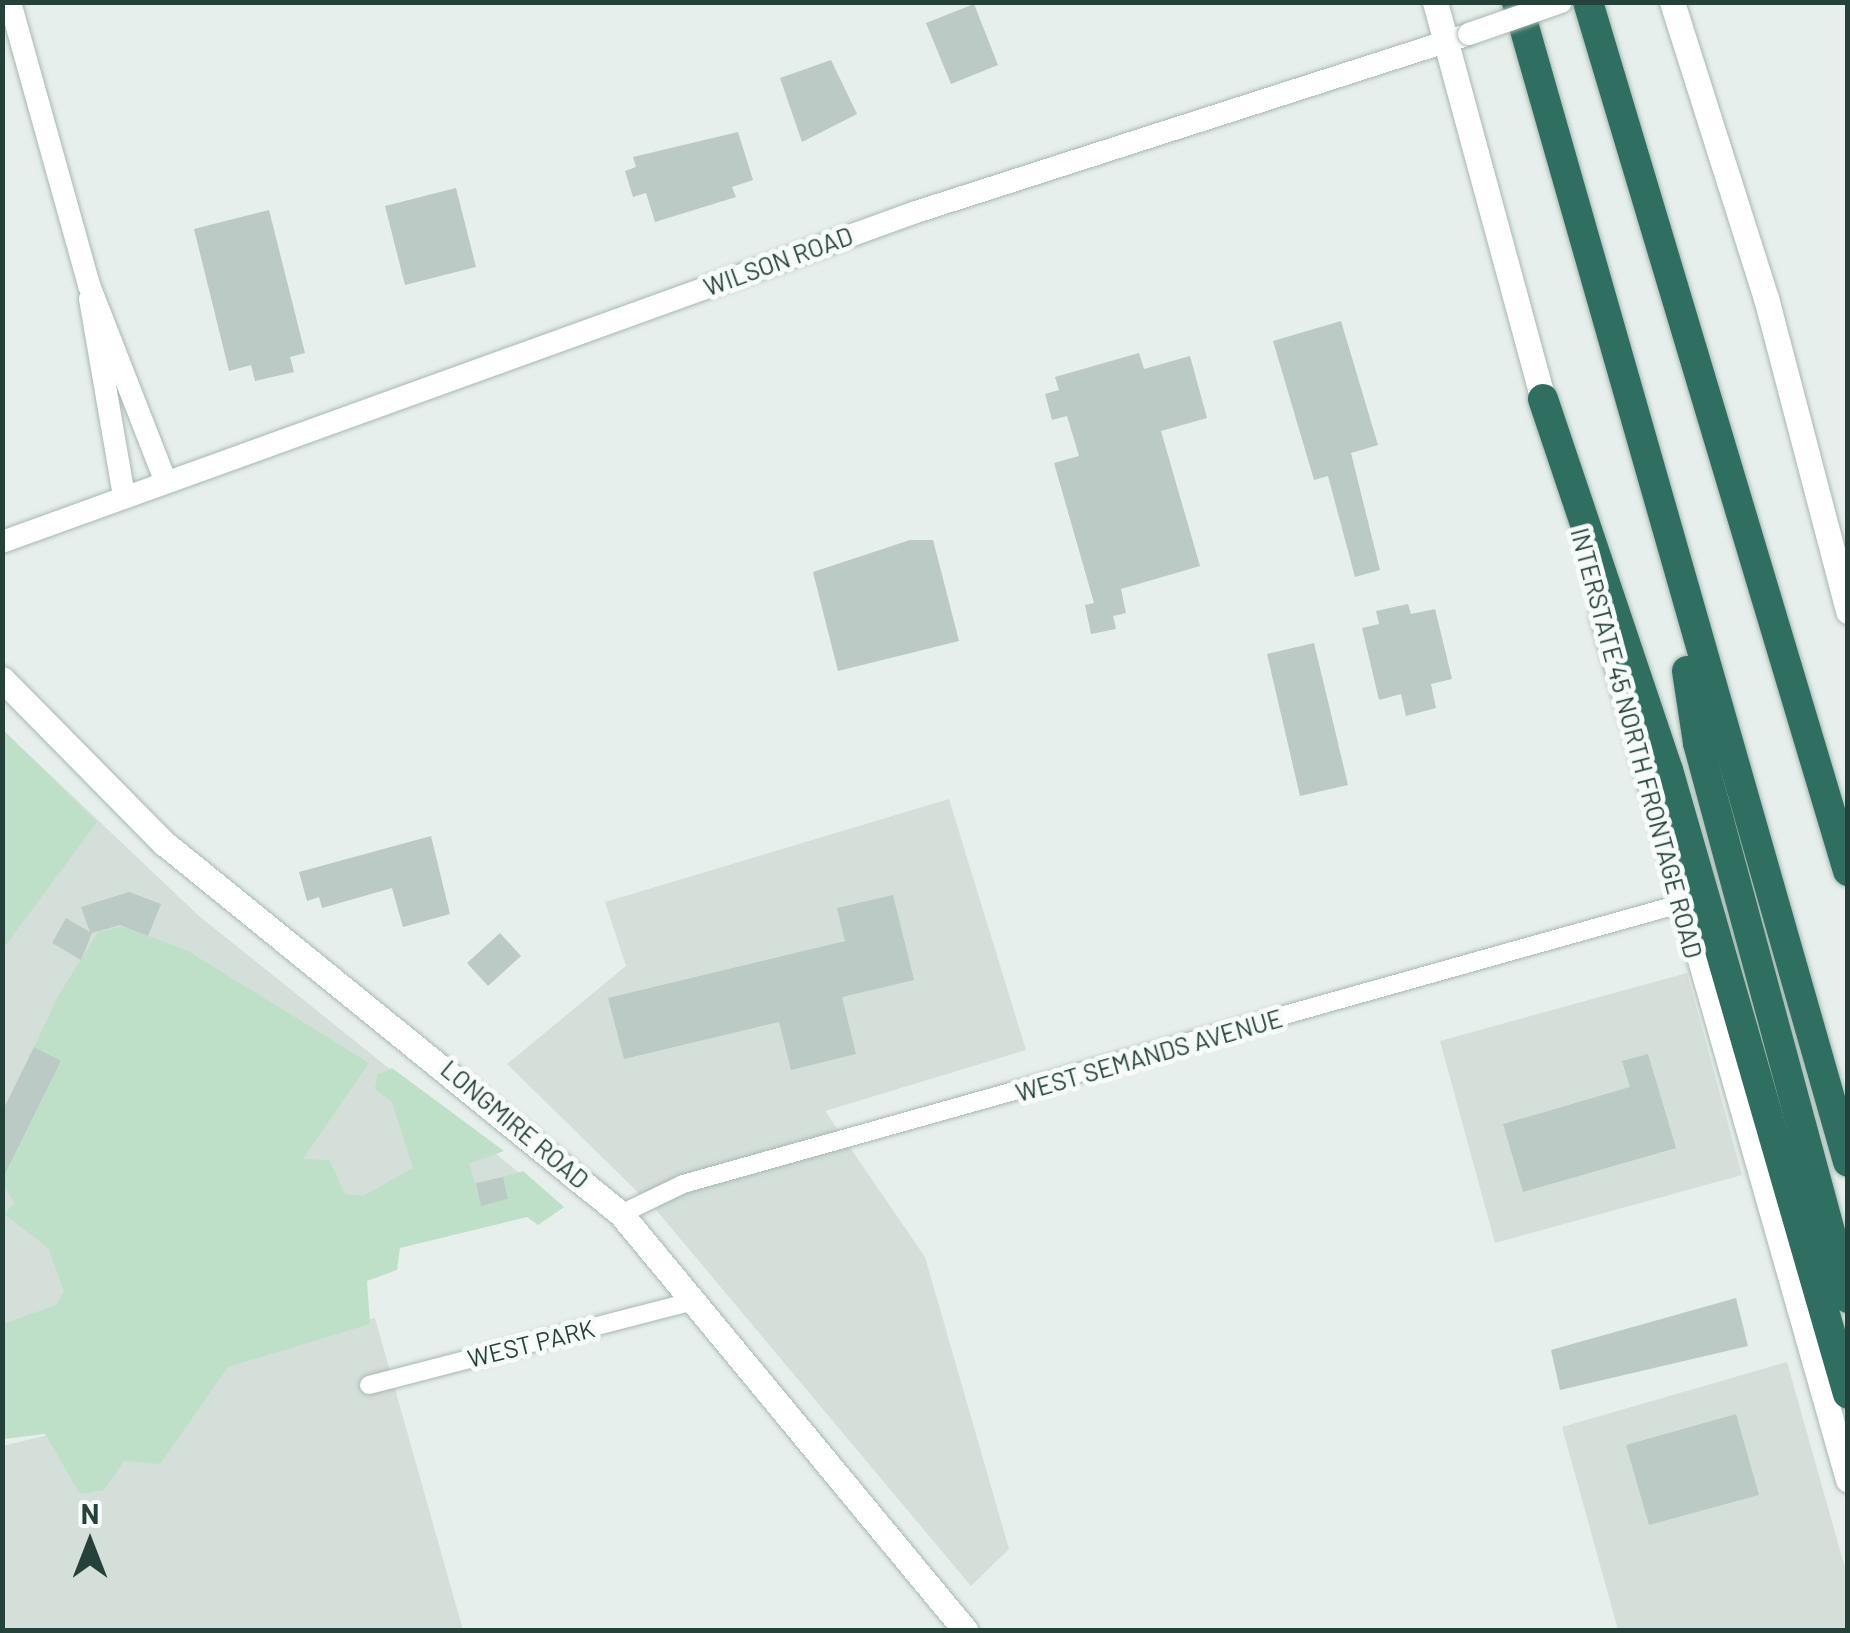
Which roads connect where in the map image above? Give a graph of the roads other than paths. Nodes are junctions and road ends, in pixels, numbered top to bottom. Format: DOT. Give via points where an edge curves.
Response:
graph roads {
  1 [pos="10,2"];
  2 [pos="1434,2"];
  3 [pos="1517,2"];
  4 [pos="1561,2"];
  5 [pos="1588,2"];
  6 [pos="1672,2"];
  7 [pos="11,32"];
  8 [pos="1458,38"];
  9 [pos="89,285"];
  10 [pos="1543,399"];
  11 [pos="165,480"];
  12 [pos="124,495"];
  13 [pos="2,542"];
  14 [pos="1669,555"];
  15 [pos="1848,611"];
  16 [pos="2,679"];
  17 [pos="1848,871"];
  18 [pos="1680,904"];
  19 [pos="1848,1162"];
  20 [pos="621,1214"];
  21 [pos="1848,1298"];
  22 [pos="694,1302"];
  23 [pos="368,1385"];
  24 [pos="1848,1394"];
  25 [pos="1848,1480"];
  26 [pos="965,1630"];
  1 -- 7 [label="street"];
  2 -- 8 [label="main road, INTERSTATE 45 NORTH FRONTAGE ROAD"];
  3 -- 14 [label="highway"];
  4 -- 8 [label="street, WILSON ROAD, bridge"];
  5 -- 17 [label="highway"];
  6 -- 15 [label="main road" via="1766,298"];
  7 -- 9 [label="street"];
  8 -- 10 [label="main road, INTERSTATE 45 NORTH FRONTAGE ROAD"];
  8 -- 11 [label="street, WILSON ROAD" via="916,212"];
  9 -- 11 [label="street"];
  9 -- 12 [label="street"];
  10 -- 18 [label="main road, INTERSTATE 45 NORTH FRONTAGE ROAD"];
  10 -- 24 [label="highway" via="1668,770"];
  11 -- 12 [label="street, WILSON ROAD"];
  12 -- 13 [label="street, WILSON ROAD"];
  14 -- 19 [label="highway"];
  14 -- 21 [label="highway" via="1698,743"];
  16 -- 20 [label="main road, LONGMIRE ROAD" via="164,843"];
  18 -- 20 [label="street, WEST SEMANDS AVENUE" via="701,1179"];
  18 -- 25 [label="main road, INTERSTATE 45 NORTH FRONTAGE ROAD"];
  20 -- 22 [label="main road, LONGMIRE ROAD"];
  22 -- 23 [label="street, WEST PARK"];
  22 -- 26 [label="main road, LONGMIRE ROAD"];
}
